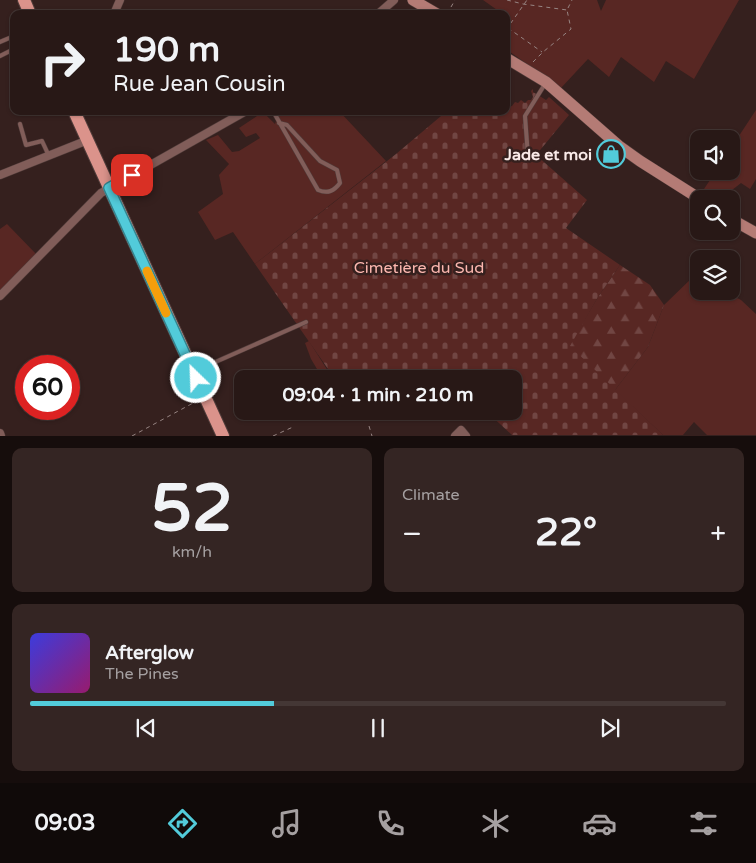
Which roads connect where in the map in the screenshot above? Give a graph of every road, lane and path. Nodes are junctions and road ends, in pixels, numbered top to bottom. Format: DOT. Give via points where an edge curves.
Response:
graph roads {
  1 [pos="394,0"];
  2 [pos="414,0"];
  3 [pos="507,0"];
  4 [pos="526,0"];
  5 [pos="572,0"];
  6 [pos="523,4"];
  7 [pos="383,10"];
  8 [pos="430,10"];
  9 [pos="567,10"];
  10 [pos="510,24"];
  11 [pos="510,31"];
  12 [pos="542,52"];
  13 [pos="510,60"];
  14 [pos="526,70"];
  15 [pos="546,82"];
  16 [pos="76,115"];
  17 [pos="239,115"];
  18 [pos="274,115"];
  19 [pos="279,123"];
  20 [pos="20,124"];
  21 [pos="88,140"];
  22 [pos="49,156"];
  23 [pos="528,156"];
  24 [pos="0,175"];
  25 [pos="109,188"];
  26 [pos="690,193"];
  27 [pos="740,224"];
  28 [pos="756,233"];
  29 [pos="0,296"];
  30 [pos="306,322"];
  31 [pos="193,372"];
  32 [pos="205,397"];
  33 [pos="369,426"];
  34 [pos="294,427"];
  35 [pos="132,436"];
  36 [pos="223,436"];
  37 [pos="273,436"];
  38 [pos="372,436"];
  39 [pos="455,436"];
  40 [pos="466,436"];
  1 -- 7 [label="street"];
  2 -- 8 [label="street"];
  3 -- 6 [label="path"];
  4 -- 6 [label="path"];
  5 -- 9 [label="path"];
  6 -- 9 [label="path"];
  6 -- 10 [label="path"];
  9 -- 12 [label="path" via="571,29"];
  11 -- 12 [label="path"];
  12 -- 14 [label="path"];
  13 -- 14 [label="street"];
  14 -- 15 [label="street"];
  15 -- 23 [label="lane" via="525,116"];
  15 -- 26 [label="street" via="619,146"];
  16 -- 21 [label="main road"];
  17 -- 25 [label="street"];
  18 -- 19 [label="lane"];
  19 -- 19 [label="lane" via="318,190 335,190 340,182 337,170 320,161 287,125"];
  20 -- 22 [label="lane" via="26,145 42,141"];
  21 -- 22 [label="street"];
  21 -- 25 [label="main road"];
  22 -- 24 [label="street"];
  25 -- 29 [label="street"];
  25 -- 31 [label="main road"];
  27 -- 28 [label="street"];
  30 -- 31 [label="lane"];
  31 -- 32 [label="main road"];
  32 -- 35 [label="path"];
  32 -- 36 [label="main road"];
  33 -- 38 [label="path"];
  34 -- 37 [label="path"];
  39 -- 40 [label="street" via="461,430"];
}
